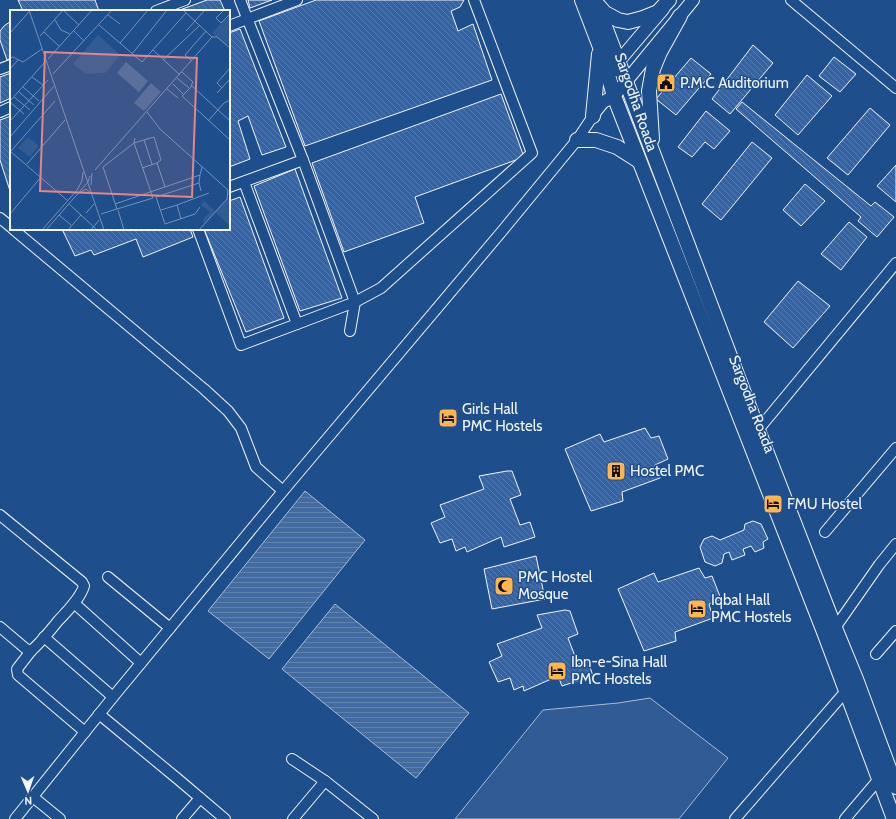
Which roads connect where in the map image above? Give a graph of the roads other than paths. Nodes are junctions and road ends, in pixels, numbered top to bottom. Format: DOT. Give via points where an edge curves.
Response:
graph roads {
  1 [pos="185,0"];
  2 [pos="240,0"];
  3 [pos="297,0"];
  4 [pos="474,0"];
  5 [pos="582,0"];
  6 [pos="595,0"];
  7 [pos="669,0"];
  8 [pos="693,0"];
  9 [pos="791,0"];
  10 [pos="159,10"];
  11 [pos="680,16"];
  12 [pos="247,19"];
  13 [pos="230,26"];
  14 [pos="600,47"];
  15 [pos="618,62"];
  16 [pos="10,65"];
  17 [pos="0,70"];
  18 [pos="625,81"];
  19 [pos="895,86"];
  20 [pos="610,93"];
  21 [pos="10,107"];
  22 [pos="0,112"];
  23 [pos="593,116"];
  24 [pos="577,140"];
  25 [pos="653,154"];
  26 [pos="303,160"];
  27 [pos="639,161"];
  28 [pos="244,182"];
  29 [pos="230,187"];
  30 [pos="0,218"];
  31 [pos="10,226"];
  32 [pos="14,230"];
  33 [pos="198,230"];
  34 [pos="896,263"];
  35 [pos="355,302"];
  36 [pos="297,324"];
  37 [pos="350,331"];
  38 [pos="758,430"];
  39 [pos="896,448"];
  40 [pos="283,491"];
  41 [pos="0,515"];
  42 [pos="825,532"];
  43 [pos="896,544"];
  44 [pos="108,577"];
  45 [pos="74,603"];
  46 [pos="0,627"];
  47 [pos="170,628"];
  48 [pos="835,628"];
  49 [pos="896,631"];
  50 [pos="44,638"];
  51 [pos="31,651"];
  52 [pos="876,654"];
  53 [pos="141,663"];
  54 [pos="846,691"];
  55 [pos="113,697"];
  56 [pos="99,714"];
  57 [pos="85,732"];
  58 [pos="292,759"];
  59 [pos="892,762"];
  60 [pos="879,779"];
  61 [pos="325,781"];
  62 [pos="896,787"];
  63 [pos="33,797"];
  64 [pos="200,798"];
  65 [pos="15,819"];
  66 [pos="60,819"];
  67 [pos="182,819"];
  68 [pos="225,819"];
  69 [pos="293,819"];
  70 [pos="373,819"];
  71 [pos="735,819"];
  72 [pos="845,819"];
  73 [pos="894,819"];
  1 -- 10 [label="street"];
  2 -- 12 [label="street"];
  3 -- 12 [label="street"];
  4 -- 35 [label="street" via="532,153 381,288"];
  5 -- 14 [label="highway, Sargodha Roada"];
  6 -- 7 [label="highway" via="606,13 628,22 658,12"];
  6 -- 15 [label="highway, Sargodha Roada"];
  7 -- 15 [label="main road"];
  8 -- 11 [label="main road"];
  9 -- 19 [label="street"];
  11 -- 18 [label="main road"];
  11 -- 25 [label="highway" via="653,69 649,91"];
  12 -- 13 [label="street"];
  12 -- 26 [label="street"];
  14 -- 20 [label="highway, Sargodha Roada"];
  14 -- 23 [label="highway"];
  15 -- 18 [label="highway, Sargodha Roada"];
  15 -- 20 [label="main road"];
  16 -- 17 [label="street"];
  18 -- 20 [label="main road"];
  18 -- 25 [label="highway, Sargodha Roada"];
  20 -- 23 [label="street"];
  20 -- 27 [label="highway, Sargodha Roada"];
  21 -- 22 [label="street"];
  23 -- 24 [label="street"];
  24 -- 27 [label="highway" via="596,140 617,147"];
  24 -- 40 [label="street"];
  25 -- 38 [label="highway, Sargodha Roada"];
  26 -- 28 [label="street"];
  26 -- 35 [label="street"];
  27 -- 54 [label="highway, Sargodha Roada"];
  28 -- 29 [label="street"];
  28 -- 36 [label="street"];
  30 -- 31 [label="street"];
  32 -- 40 [label="street" via="228,411 241,428 256,467"];
  33 -- 36 [label="street" via="241,345"];
  34 -- 38 [label="street"];
  35 -- 36 [label="street"];
  35 -- 37 [label="street"];
  38 -- 48 [label="highway, Sargodha Roada"];
  39 -- 42 [label="street"];
  40 -- 47 [label="street"];
  41 -- 45 [label="street" via="82,582 83,590"];
  43 -- 48 [label="street" via="879,564"];
  44 -- 47 [label="street"];
  45 -- 50 [label="street"];
  45 -- 53 [label="street"];
  46 -- 51 [label="street"];
  47 -- 53 [label="street"];
  48 -- 59 [label="highway, Sargodha Roada"];
  49 -- 52 [label="street"];
  50 -- 51 [label="street"];
  50 -- 55 [label="street"];
  51 -- 57 [label="street" via="17,669 18,675"];
  53 -- 55 [label="street"];
  54 -- 60 [label="highway, Sargodha Roada"];
  54 -- 71 [label="street"];
  55 -- 56 [label="street"];
  56 -- 57 [label="street"];
  56 -- 64 [label="street"];
  57 -- 63 [label="street"];
  58 -- 61 [label="street"];
  59 -- 62 [label="highway, Sargodha Roada"];
  60 -- 72 [label="street"];
  60 -- 73 [label="highway, Sargodha Roada"];
  61 -- 69 [label="street"];
  61 -- 70 [label="street"];
  63 -- 65 [label="street"];
  63 -- 66 [label="street"];
  64 -- 67 [label="street"];
  64 -- 68 [label="street"];
}
